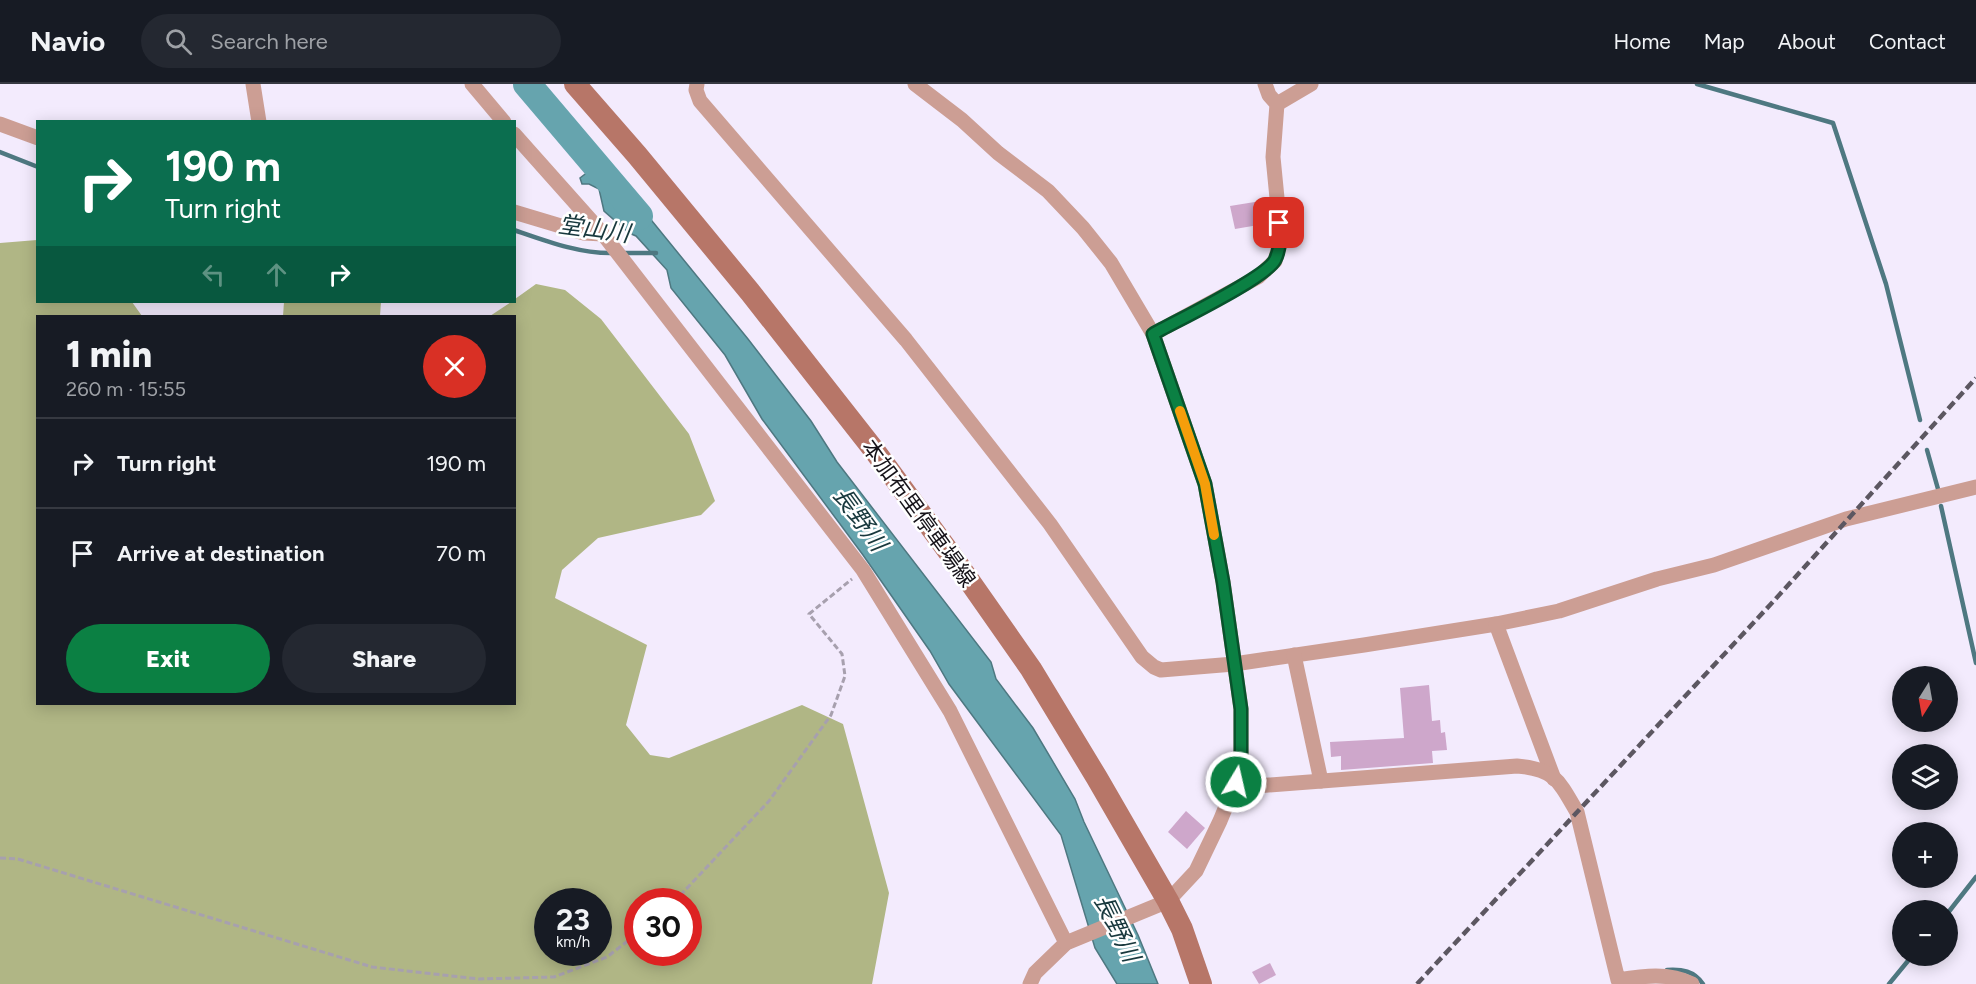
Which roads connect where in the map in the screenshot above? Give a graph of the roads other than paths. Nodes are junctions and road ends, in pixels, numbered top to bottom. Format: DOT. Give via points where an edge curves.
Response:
graph roads {
  1 [pos="254,84"];
  2 [pos="472,84"];
  3 [pos="575,84"];
  4 [pos="697,84"];
  5 [pos="915,84"];
  6 [pos="1265,84"];
  7 [pos="1311,84"];
  8 [pos="1277,104"];
  9 [pos="259,120"];
  10 [pos="502,120"];
  11 [pos="0,124"];
  12 [pos="516,136"];
  13 [pos="36,137"];
  14 [pos="516,213"];
  15 [pos="603,234"];
  16 [pos="1153,334"];
  17 [pos="1976,487"];
  18 [pos="1496,624"];
  19 [pos="1294,655"];
  20 [pos="1234,664"];
  21 [pos="1554,779"];
  22 [pos="1236,782"];
  23 [pos="1321,782"];
  24 [pos="1168,902"];
  25 [pos="1066,943"];
  26 [pos="1030,984"];
  27 [pos="1201,984"];
  28 [pos="1692,984"];
  1 -- 9 [label="street"];
  2 -- 10 [label="street"];
  3 -- 24 [label="main road, 本加布里停車場線" via="750,292 954,559 1031,669"];
  4 -- 20 [label="street" via="700,100 906,340 1050,524 1142,657 1161,670"];
  5 -- 16 [label="street" via="1048,191 1111,263"];
  6 -- 8 [label="street"];
  7 -- 8 [label="street"];
  8 -- 16 [label="street" via="1273,157 1281,239 1275,261 1258,277"];
  11 -- 13 [label="street"];
  12 -- 15 [label="street"];
  14 -- 15 [label="street" via="584,233"];
  15 -- 25 [label="street" via="863,570 950,711"];
  16 -- 20 [label="street" via="1205,484"];
  17 -- 18 [label="street" via="1846,519 1714,565 1559,611"];
  18 -- 19 [label="street"];
  18 -- 21 [label="street"];
  19 -- 20 [label="street"];
  19 -- 23 [label="street"];
  20 -- 22 [label="street" via="1241,709 1241,757"];
  21 -- 23 [label="street" via="1542,769 1517,766"];
  21 -- 28 [label="street" via="1577,812 1618,980 1676,977"];
  22 -- 23 [label="street" via="1256,786"];
  22 -- 24 [label="street" via="1196,871"];
  24 -- 25 [label="street"];
  24 -- 27 [label="main road, 本加布里停車場線"];
  25 -- 26 [label="street" via="1035,973"];
}
